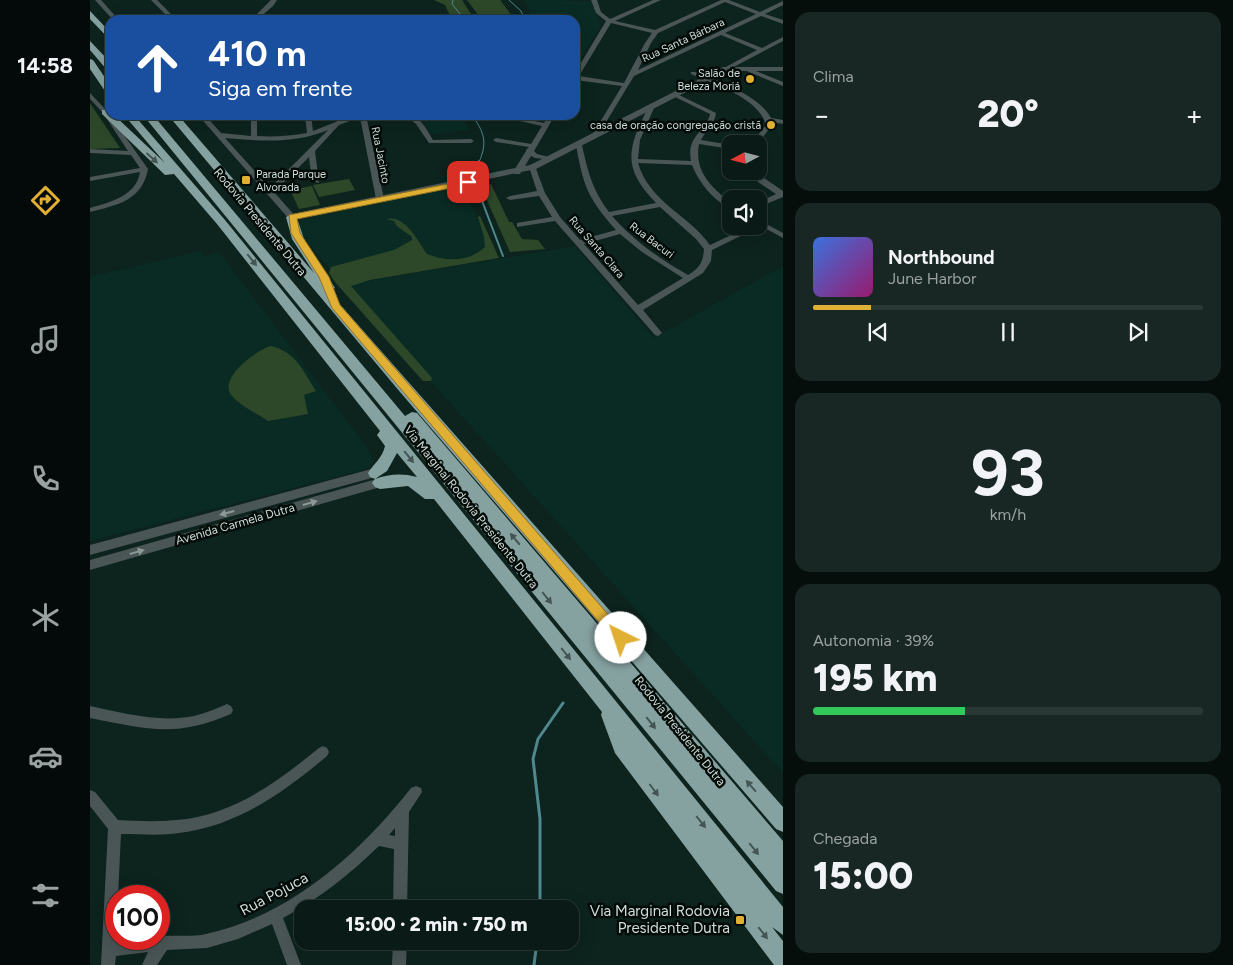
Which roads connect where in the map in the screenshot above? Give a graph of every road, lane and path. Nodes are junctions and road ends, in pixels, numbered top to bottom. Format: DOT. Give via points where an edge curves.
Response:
graph roads {
  1 [pos="98,0"];
  2 [pos="154,0"];
  3 [pos="274,0"];
  4 [pos="594,0"];
  5 [pos="658,0"];
  6 [pos="725,0"];
  7 [pos="783,3"];
  8 [pos="90,10"];
  9 [pos="90,14"];
  10 [pos="761,14"];
  11 [pos="112,15"];
  12 [pos="169,15"];
  13 [pos="260,15"];
  14 [pos="609,21"];
  15 [pos="783,22"];
  16 [pos="105,24"];
  17 [pos="105,31"];
  18 [pos="656,32"];
  19 [pos="722,33"];
  20 [pos="90,35"];
  21 [pos="783,39"];
  22 [pos="90,44"];
  23 [pos="762,50"];
  24 [pos="105,52"];
  25 [pos="744,60"];
  26 [pos="90,62"];
  27 [pos="105,62"];
  28 [pos="758,68"];
  29 [pos="746,69"];
  30 [pos="783,69"];
  31 [pos="580,70"];
  32 [pos="726,70"];
  33 [pos="693,73"];
  34 [pos="90,75"];
  35 [pos="632,75"];
  36 [pos="580,78"];
  37 [pos="90,79"];
  38 [pos="101,79"];
  39 [pos="705,79"];
  40 [pos="105,82"];
  41 [pos="783,84"];
  42 [pos="105,85"];
  43 [pos="625,85"];
  44 [pos="90,95"];
  45 [pos="675,95"];
  46 [pos="651,108"];
  47 [pos="105,111"];
  48 [pos="609,113"];
  49 [pos="111,120"];
  50 [pos="114,120"];
  51 [pos="133,120"];
  52 [pos="144,120"];
  53 [pos="152,120"];
  54 [pos="163,120"];
  55 [pos="177,120"];
  56 [pos="206,120"];
  57 [pos="254,120"];
  58 [pos="309,120"];
  59 [pos="347,120"];
  60 [pos="364,120"];
  61 [pos="416,120"];
  62 [pos="522,120"];
  63 [pos="549,120"];
  64 [pos="628,120"];
  65 [pos="769,120"];
  66 [pos="340,122"];
  67 [pos="783,122"];
  68 [pos="546,125"];
  69 [pos="639,132"];
  70 [pos="310,134"];
  71 [pos="219,135"];
  72 [pos="760,135"];
  73 [pos="594,137"];
  74 [pos="254,138"];
  75 [pos="496,140"];
  76 [pos="471,141"];
  77 [pos="696,141"];
  78 [pos="579,145"];
  79 [pos="722,145"];
  80 [pos="176,148"];
  81 [pos="531,148"];
  82 [pos="90,151"];
  83 [pos="133,152"];
  84 [pos="312,152"];
  85 [pos="566,152"];
  86 [pos="551,159"];
  87 [pos="582,160"];
  88 [pos="634,161"];
  89 [pos="694,163"];
  90 [pos="533,167"];
  91 [pos="144,169"];
  92 [pos="517,172"];
  93 [pos="90,179"];
  94 [pos="761,180"];
  95 [pos="316,181"];
  96 [pos="270,192"];
  97 [pos="541,192"];
  98 [pos="782,194"];
  99 [pos="510,198"];
  100 [pos="380,199"];
  101 [pos="722,199"];
  102 [pos="767,201"];
  103 [pos="659,205"];
  104 [pos="90,210"];
  105 [pos="607,215"];
  106 [pos="292,217"];
  107 [pos="557,218"];
  108 [pos="221,222"];
  109 [pos="520,225"];
  110 [pos="767,229"];
  111 [pos="621,231"];
  112 [pos="737,235"];
  113 [pos="783,236"];
  114 [pos="578,243"];
  115 [pos="708,248"];
  116 [pos="688,278"];
  117 [pos="336,306"];
  118 [pos="637,310"];
  119 [pos="658,333"];
  120 [pos="356,392"];
  121 [pos="378,478"];
  122 [pos="481,548"];
  123 [pos="90,550"];
  124 [pos="90,565"];
  125 [pos="605,702"];
  126 [pos="227,710"];
  127 [pos="90,712"];
  128 [pos="322,752"];
  129 [pos="416,792"];
  130 [pos="90,796"];
  131 [pos="402,811"];
  132 [pos="783,822"];
  133 [pos="115,827"];
  134 [pos="376,839"];
  135 [pos="402,844"];
  136 [pos="783,857"];
  137 [pos="783,884"];
  138 [pos="112,885"];
  139 [pos="400,900"];
  140 [pos="275,915"];
  141 [pos="783,924"];
  142 [pos="170,943"];
  143 [pos="108,950"];
  144 [pos="158,950"];
  145 [pos="400,950"];
  146 [pos="783,959"];
  147 [pos="108,965"];
  148 [pos="149,965"];
  149 [pos="294,965"];
  150 [pos="399,965"];
  1 -- 11 [label="street"];
  2 -- 12 [label="street"];
  3 -- 13 [label="street"];
  4 -- 14 [label="street" via="599,13"];
  5 -- 14 [label="street"];
  6 -- 10 [label="street"];
  6 -- 18 [label="street"];
  7 -- 10 [label="street, Rua Santa Bárbara"];
  8 -- 16 [label="highway"];
  9 -- 17 [label="highway"];
  10 -- 15 [label="street"];
  10 -- 19 [label="street, Rua Santa Bárbara"];
  14 -- 18 [label="street"];
  14 -- 31 [label="street"];
  18 -- 35 [label="street"];
  19 -- 23 [label="street"];
  19 -- 35 [label="street, Rua Santa Bárbara"];
  20 -- 24 [label="highway"];
  21 -- 23 [label="street"];
  22 -- 27 [label="highway"];
  23 -- 25 [label="street"];
  25 -- 28 [label="street"];
  25 -- 32 [label="street"];
  26 -- 38 [label="highway"];
  28 -- 29 [label="street"];
  28 -- 30 [label="street"];
  29 -- 32 [label="street"];
  29 -- 41 [label="street"];
  32 -- 39 [label="street"];
  33 -- 39 [label="street"];
  34 -- 37 [label="highway"];
  35 -- 43 [label="street, Rua Santa Bárbara"];
  36 -- 43 [label="street"];
  38 -- 40 [label="highway"];
  38 -- 42 [label="highway"];
  39 -- 45 [label="street"];
  39 -- 65 [label="street" via="759,106"];
  43 -- 48 [label="street, Rua Santa Bárbara"];
  44 -- 47 [label="street"];
  45 -- 46 [label="street"];
  45 -- 77 [label="street" via="714,116"];
  46 -- 64 [label="street"];
  46 -- 69 [label="street"];
  48 -- 64 [label="street" via="611,118"];
  48 -- 73 [label="street, Rua Santa Bárbara"];
  49 -- 83 [label="street"];
  50 -- 108 [label="highway, one-way" via="177,179 207,213"];
  51 -- 108 [label="highway, Via Marginal Rodovia Presidente Dutra"];
  52 -- 80 [label="highway" via="167,146"];
  53 -- 80 [label="highway, Rodovia Presidente Dutra"];
  136 -- 54 [label="highway, Rodovia Presidente Dutra, one-way"];
  55 -- 117 [label="highway, Rodovia Presidente Dutra"];
  56 -- 71 [label="street"];
  57 -- 74 [label="street"];
  58 -- 70 [label="street"];
  59 -- 66 [label="street"];
  60 -- 100 [label="street, Rua Jacinto"];
  61 -- 76 [label="street" via="431,142"];
  62 -- 68 [label="street"];
  63 -- 68 [label="street"];
  64 -- 69 [label="street"];
  64 -- 73 [label="street"];
  65 -- 67 [label="street"];
  65 -- 72 [label="street"];
  66 -- 70 [label="street"];
  66 -- 84 [label="street"];
  68 -- 81 [label="street"];
  69 -- 88 [label="street"];
  70 -- 74 [label="street" via="290,138"];
  71 -- 74 [label="street"];
  71 -- 96 [label="street"];
  73 -- 78 [label="street"];
  75 -- 81 [label="street"];
  77 -- 79 [label="street"];
  77 -- 89 [label="street"];
  78 -- 85 [label="street"];
  78 -- 87 [label="street, Rua Bacuri"];
  80 -- 137 [label="highway, Rodovia Presidente Dutra, one-way"];
  81 -- 86 [label="street" via="535,156"];
  81 -- 92 [label="street"];
  82 -- 83 [label="street"];
  83 -- 91 [label="street"];
  84 -- 95 [label="street"];
  84 -- 96 [label="street"];
  85 -- 86 [label="street"];
  85 -- 87 [label="street"];
  86 -- 90 [label="street"];
  87 -- 105 [label="street, Rua Bacuri" via="589,186"];
  88 -- 89 [label="street"];
  88 -- 103 [label="street"];
  89 -- 101 [label="street" via="708,187"];
  90 -- 92 [label="street"];
  90 -- 97 [label="street, Rua Santa Clara"];
  91 -- 93 [label="street"];
  91 -- 104 [label="street" via="142,181 129,196"];
  92 -- 100 [label="street"];
  94 -- 98 [label="street"];
  96 -- 106 [label="street"];
  97 -- 99 [label="street"];
  97 -- 107 [label="street, Rua Santa Clara"];
  98 -- 102 [label="street"];
  100 -- 106 [label="street"];
  103 -- 105 [label="street"];
  103 -- 115 [label="street"];
  105 -- 111 [label="street, Rua Bacuri"];
  106 -- 117 [label="highway" via="298,239 324,277"];
  107 -- 109 [label="street"];
  107 -- 114 [label="street, Rua Santa Clara"];
  108 -- 120 [label="highway, Via Marginal Rodovia Presidente Dutra, one-way"];
  110 -- 113 [label="street"];
  111 -- 114 [label="street"];
  111 -- 116 [label="street, Rua Bacuri" via="648,254"];
  112 -- 115 [label="street"];
  114 -- 118 [label="street, Rua Santa Clara"];
  115 -- 116 [label="street" via="704,267"];
  116 -- 118 [label="street"];
  132 -- 117 [label="highway, Rodovia Presidente Dutra, one-way"];
  118 -- 119 [label="street, Rua Santa Clara"];
  120 -- 121 [label="highway" via="361,405 392,445"];
  120 -- 122 [label="highway, Via Marginal Rodovia Presidente Dutra, one-way"];
  121 -- 122 [label="highway" via="422,485 458,531"];
  121 -- 123 [label="street, Avenida Carmela Dutra, one-way"];
  124 -- 121 [label="street, Avenida Carmela Dutra, one-way"];
  122 -- 125 [label="highway, Via Marginal Rodovia Presidente Dutra, one-way"];
  125 -- 141 [label="highway, Via Marginal Rodovia Presidente Dutra, one-way"];
  125 -- 146 [label="highway, one-way" via="622,747"];
  126 -- 127 [label="street" via="210,719 178,725"];
  128 -- 133 [label="street" via="266,796 236,812 177,827"];
  129 -- 131 [label="street, Rua Pojuca"];
  130 -- 133 [label="street"];
  131 -- 134 [label="street, Rua Pojuca"];
  131 -- 135 [label="street"];
  133 -- 138 [label="street"];
  134 -- 135 [label="street"];
  134 -- 140 [label="street, Rua Pojuca" via="312,894"];
  135 -- 139 [label="street"];
  140 -- 142 [label="street, Rua Pojuca" via="205,941"];
  140 -- 149 [label="street"];
  143 -- 147 [label="street"];
  144 -- 148 [label="street"];
  145 -- 150 [label="street"];
}
